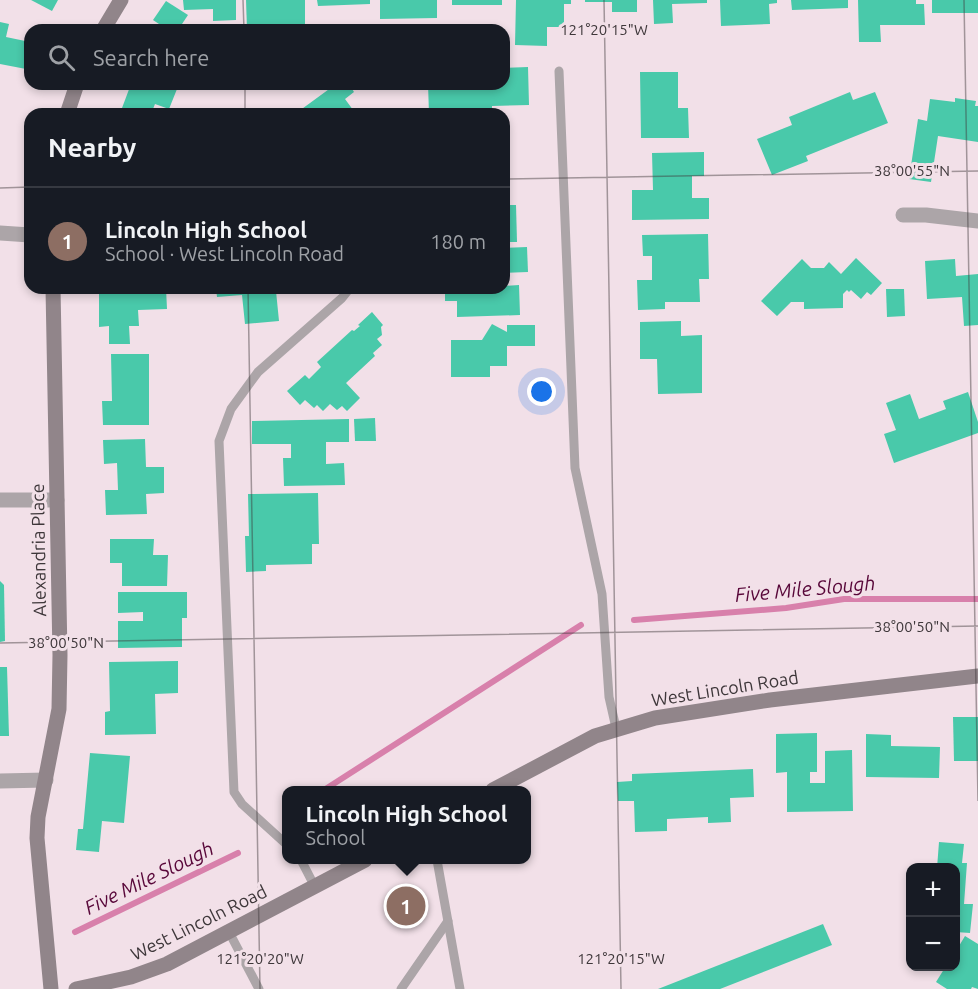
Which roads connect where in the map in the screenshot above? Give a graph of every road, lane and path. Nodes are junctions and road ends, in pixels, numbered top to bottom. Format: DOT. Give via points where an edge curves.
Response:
graph roads {
  1 [pos="121,0"];
  2 [pos="107,24"];
  3 [pos="559,71"];
  4 [pos="75,90"];
  5 [pos="69,108"];
  6 [pos="903,215"];
  7 [pos="978,221"];
  8 [pos="0,232"];
  9 [pos="24,234"];
  10 [pos="53,294"];
  11 [pos="345,294"];
  12 [pos="0,500"];
  13 [pos="57,500"];
  14 [pos="978,676"];
  15 [pos="616,728"];
  16 [pos="45,780"];
  17 [pos="0,781"];
  18 [pos="501,786"];
  19 [pos="282,840"];
  20 [pos="303,864"];
  21 [pos="358,864"];
  22 [pos="438,864"];
  23 [pos="315,887"];
  24 [pos="448,921"];
  25 [pos="229,932"];
  26 [pos="51,989"];
  27 [pos="75,989"];
  28 [pos="259,989"];
  29 [pos="400,989"];
  30 [pos="460,989"];
  1 -- 2 [label="street"];
  3 -- 15 [label="lane" via="575,468 602,594 609,697"];
  4 -- 5 [label="street"];
  6 -- 7 [label="street"];
  8 -- 9 [label="street"];
  10 -- 13 [label="street, Alexandria Place"];
  11 -- 19 [label="lane" via="258,372 231,409 219,441 234,792"];
  12 -- 13 [label="street"];
  13 -- 16 [label="street, Alexandria Place" via="59,709"];
  14 -- 15 [label="street, West Lincoln Road" via="703,709"];
  15 -- 18 [label="street, West Lincoln Road"];
  16 -- 17 [label="street"];
  16 -- 26 [label="street, Alexandria Place" via="37,838"];
  20 -- 23 [label="lane"];
  21 -- 23 [label="street, West Lincoln Road"];
  22 -- 24 [label="lane"];
  23 -- 25 [label="street, West Lincoln Road"];
  24 -- 29 [label="lane"];
  24 -- 30 [label="lane"];
  25 -- 27 [label="street, West Lincoln Road" via="149,971"];
  25 -- 28 [label="lane"];
}
